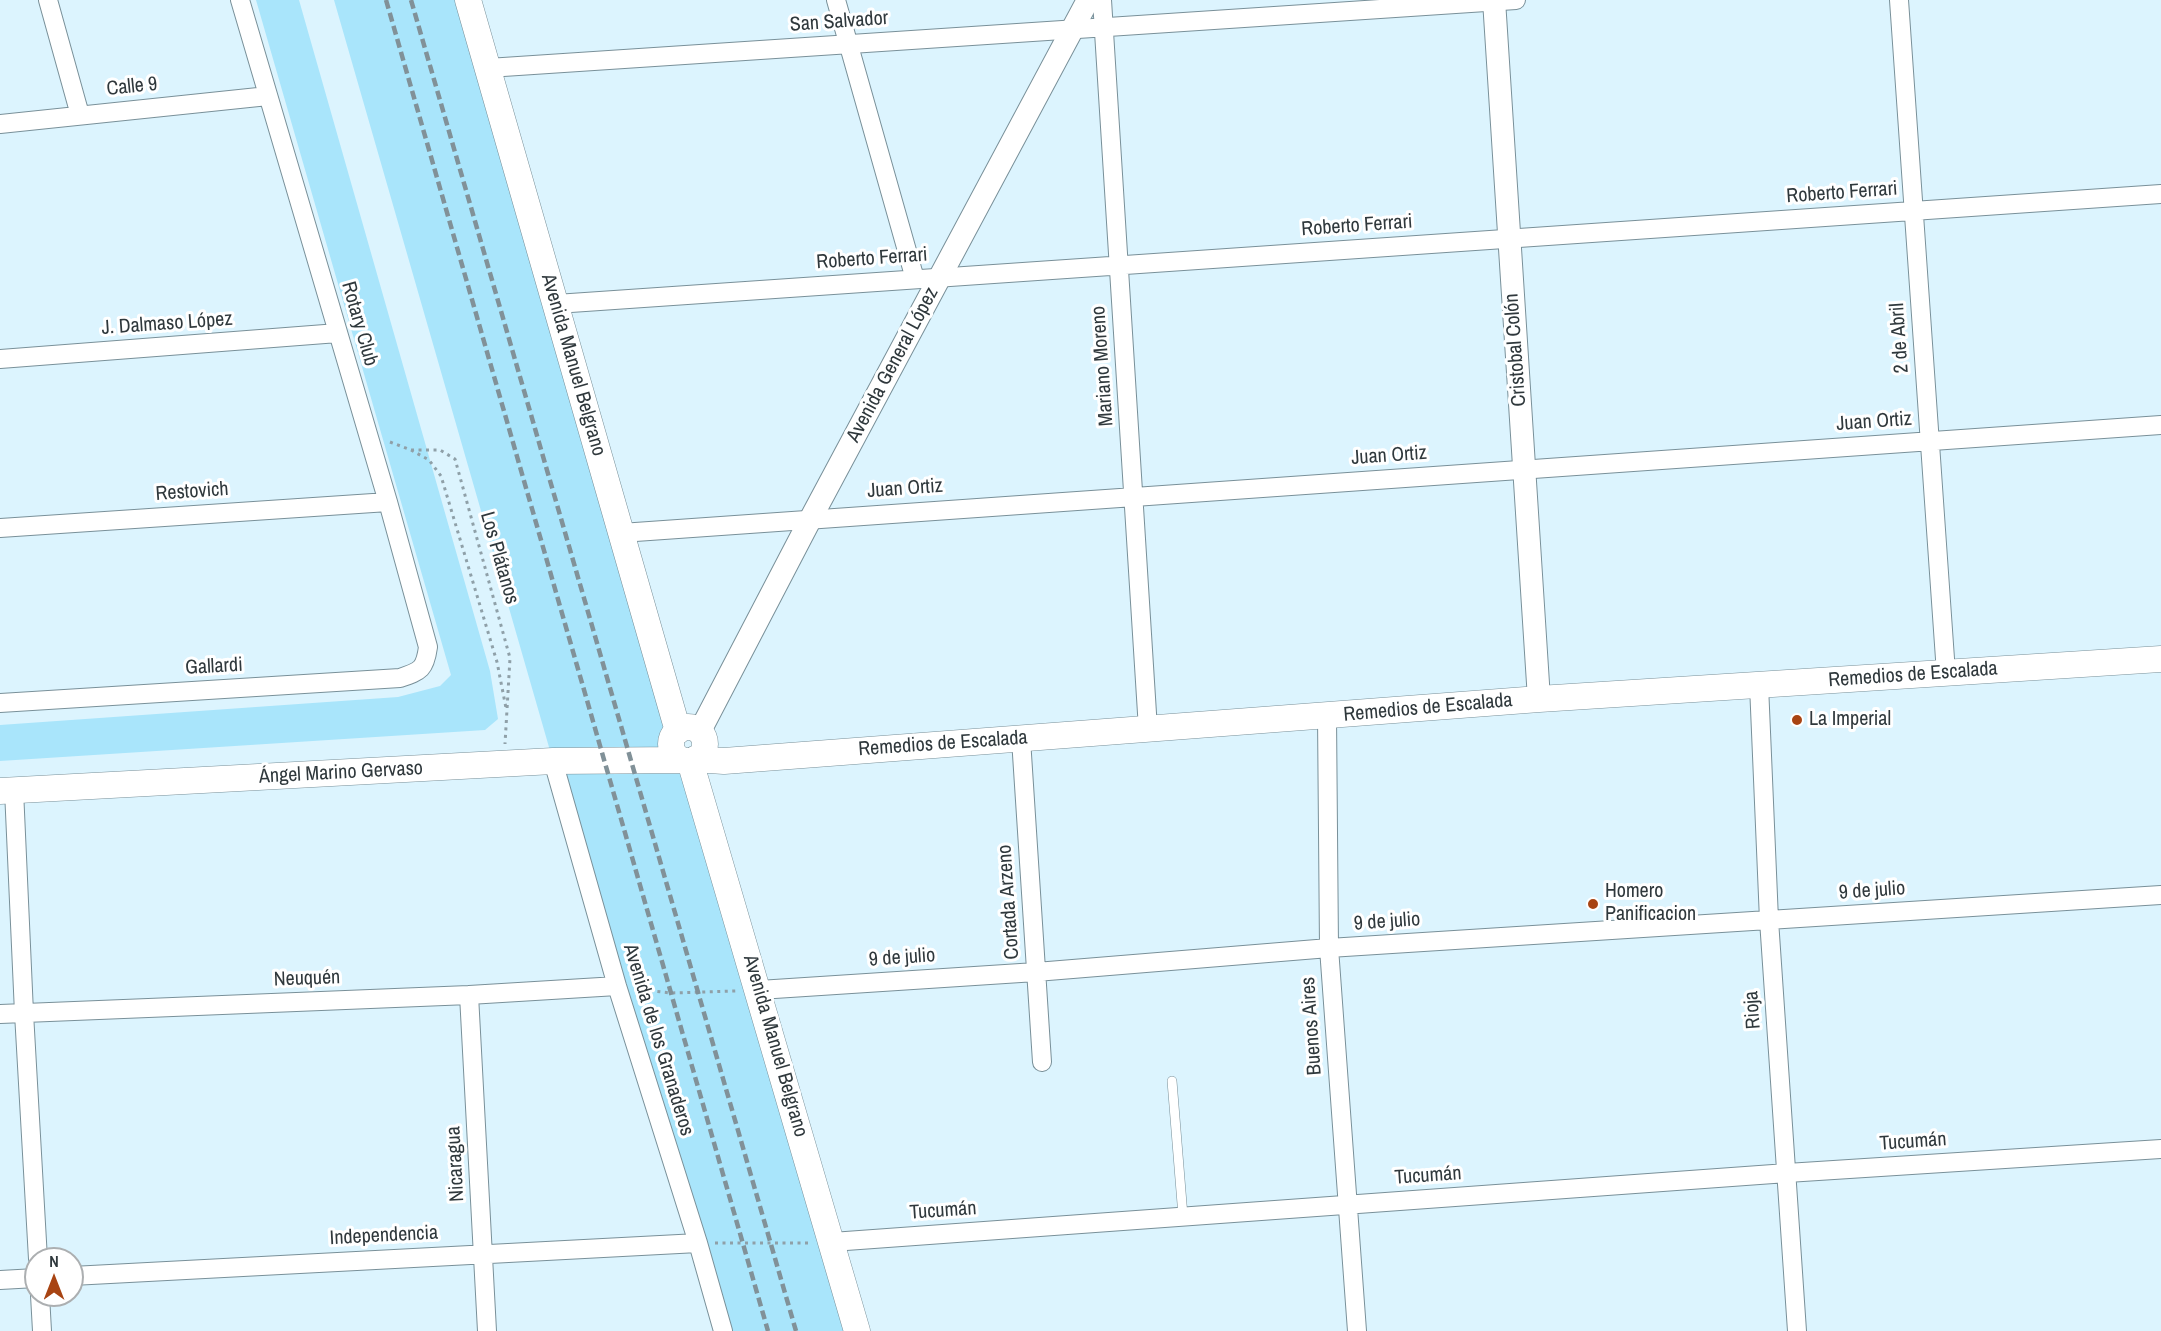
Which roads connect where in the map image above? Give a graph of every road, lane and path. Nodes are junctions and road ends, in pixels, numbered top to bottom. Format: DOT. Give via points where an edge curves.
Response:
graph roads {
  1 [pos="48,0"];
  2 [pos="240,0"];
  3 [pos="468,0"];
  4 [pos="836,0"];
  5 [pos="1088,0"];
  6 [pos="1102,0"];
  7 [pos="1501,0"];
  8 [pos="1899,0"];
  9 [pos="1104,27"];
  10 [pos="1071,29"];
  11 [pos="848,44"];
  12 [pos="488,68"];
  13 [pos="268,96"];
  14 [pos="80,115"];
  15 [pos="0,124"];
  16 [pos="2161,194"];
  17 [pos="1914,210"];
  18 [pos="1509,238"];
  19 [pos="1119,265"];
  20 [pos="940,277"];
  21 [pos="915,279"];
  22 [pos="556,304"];
  23 [pos="338,333"];
  24 [pos="0,359"];
  25 [pos="2161,425"];
  26 [pos="368,433"];
  27 [pos="1930,441"];
  28 [pos="411,450"];
  29 [pos="1523,469"];
  30 [pos="1134,496"];
  31 [pos="388,502"];
  32 [pos="811,518"];
  33 [pos="0,528"];
  34 [pos="621,532"];
  35 [pos="2161,659"];
  36 [pos="426,662"];
  37 [pos="1946,673"];
  38 [pos="1759,685"];
  39 [pos="1539,699"];
  40 [pos="0,703"];
  41 [pos="507,713"];
  42 [pos="1327,716"];
  43 [pos="1148,729"];
  44 [pos="689,731"];
  45 [pos="1021,739"];
  46 [pos="689,760"];
  47 [pos="553,761"];
  48 [pos="504,764"];
  49 [pos="7,791"];
  50 [pos="2161,895"];
  51 [pos="1769,920"];
  52 [pos="1329,948"];
  53 [pos="1036,972"];
  54 [pos="616,986"];
  55 [pos="759,990"];
  56 [pos="469,995"];
  57 [pos="24,1013"];
  58 [pos="0,1014"];
  59 [pos="1042,1062"];
  60 [pos="1172,1081"];
  61 [pos="2161,1149"];
  62 [pos="1787,1173"];
  63 [pos="1348,1204"];
  64 [pos="1182,1216"];
  65 [pos="832,1242"];
  66 [pos="698,1244"];
  67 [pos="37,1247"];
  68 [pos="484,1253"];
  69 [pos="84,1275"];
  70 [pos="24,1279"];
  71 [pos="0,1280"];
  72 [pos="41,1307"];
  73 [pos="42,1331"];
  74 [pos="487,1331"];
  75 [pos="723,1331"];
  76 [pos="857,1331"];
  77 [pos="1357,1331"];
  78 [pos="1797,1331"];
  1 -- 14 [label="street"];
  2 -- 13 [label="street, Rotary Club"];
  3 -- 12 [label="main road, Avenida Manuel Belgrano"];
  4 -- 11 [label="street"];
  5 -- 10 [label="street, Avenida General López"];
  6 -- 9 [label="street, Mariano Moreno"];
  7 -- 9 [label="street, San Salvador"];
  7 -- 18 [label="street, Cristobal Colón"];
  8 -- 17 [label="street, 2 de Abril"];
  9 -- 10 [label="street, San Salvador"];
  9 -- 19 [label="street, Mariano Moreno"];
  10 -- 11 [label="street, San Salvador"];
  10 -- 20 [label="street, Avenida General López"];
  11 -- 12 [label="street, San Salvador"];
  11 -- 21 [label="street"];
  12 -- 22 [label="main road, Avenida Manuel Belgrano"];
  13 -- 14 [label="street, Calle 9"];
  13 -- 23 [label="street, Rotary Club"];
  14 -- 15 [label="street, Calle 9"];
  16 -- 17 [label="street, Roberto Ferrari"];
  17 -- 18 [label="street, Roberto Ferrari"];
  17 -- 27 [label="street, 2 de Abril"];
  18 -- 19 [label="street, Roberto Ferrari"];
  18 -- 29 [label="street, Cristobal Colón"];
  19 -- 20 [label="street, Roberto Ferrari"];
  19 -- 30 [label="street, Mariano Moreno"];
  20 -- 21 [label="street, Roberto Ferrari"];
  20 -- 32 [label="street, Avenida General López"];
  21 -- 22 [label="street, Roberto Ferrari"];
  22 -- 34 [label="main road, Avenida Manuel Belgrano"];
  23 -- 24 [label="street, J. Dalmaso López"];
  23 -- 26 [label="street, Rotary Club"];
  25 -- 27 [label="street, Juan Ortiz"];
  26 -- 28 [label="path, Los Plátanos"];
  26 -- 31 [label="street, Rotary Club"];
  27 -- 29 [label="street, Juan Ortiz"];
  27 -- 37 [label="street, 2 de Abril"];
  28 -- 41 [label="path, Los Plátanos" via="429,460 441,476 497,662"];
  28 -- 41 [label="path, Los Plátanos" via="440,450 455,459 510,658"];
  29 -- 30 [label="street, Juan Ortiz"];
  29 -- 39 [label="street, Cristobal Colón"];
  30 -- 32 [label="street, Juan Ortiz"];
  30 -- 43 [label="street, Mariano Moreno"];
  31 -- 33 [label="street, Restovich"];
  31 -- 36 [label="street, Rotary Club" via="428,646"];
  32 -- 34 [label="street, Juan Ortiz"];
  32 -- 44 [label="street, Avenida General López"];
  34 -- 44 [label="main road, Avenida Manuel Belgrano"];
  35 -- 37 [label="main road, Remedios de Escalada"];
  36 -- 40 [label="street, Gallardi" via="416,673 400,678"];
  37 -- 38 [label="main road, Remedios de Escalada"];
  38 -- 39 [label="main road, Remedios de Escalada"];
  38 -- 51 [label="street, Rioja"];
  39 -- 42 [label="main road, Remedios de Escalada"];
  41 -- 48 [label="path, Los Plátanos"];
  42 -- 43 [label="main road, Remedios de Escalada"];
  42 -- 52 [label="street, Buenos Aires"];
  43 -- 45 [label="main road, Remedios de Escalada"];
  44 -- 46 [label="main road, Avenida Manuel Belgrano" via="672,741 677,757"];
  45 -- 46 [label="main road, Remedios de Escalada"];
  45 -- 53 [label="street, Cortada Arzeno"];
  46 -- 47 [label="main road, Ángel Marino Gervaso"];
  46 -- 55 [label="main road, Avenida Manuel Belgrano"];
  47 -- 48 [label="main road, Ángel Marino Gervaso"];
  47 -- 54 [label="street, Avenida de los Granaderos"];
  48 -- 49 [label="main road, Ángel Marino Gervaso"];
  49 -- 57 [label="street"];
  50 -- 51 [label="street, 9 de julio"];
  51 -- 52 [label="street, 9 de julio"];
  51 -- 62 [label="street, Rioja"];
  52 -- 53 [label="street, 9 de julio"];
  52 -- 63 [label="street, Buenos Aires"];
  53 -- 55 [label="street, 9 de julio"];
  53 -- 59 [label="street, Cortada Arzeno"];
  54 -- 55 [label="path" via="671,993"];
  54 -- 56 [label="street, Neuquén"];
  54 -- 66 [label="street, Avenida de los Granaderos"];
  55 -- 65 [label="main road, Avenida Manuel Belgrano"];
  56 -- 57 [label="street, Neuquén"];
  56 -- 68 [label="street, Nicaragua"];
  57 -- 58 [label="street, Neuquén"];
  57 -- 67 [label="street"];
  60 -- 64 [label="lane"];
  61 -- 62 [label="street, Tucumán"];
  62 -- 63 [label="street, Tucumán"];
  62 -- 78 [label="street, Rioja"];
  63 -- 64 [label="street, Tucumán"];
  63 -- 77 [label="street, Buenos Aires"];
  64 -- 65 [label="street, Tucumán"];
  65 -- 66 [label="path"];
  65 -- 76 [label="main road, Avenida Manuel Belgrano"];
  66 -- 68 [label="street, Independencia"];
  66 -- 75 [label="street, Avenida de los Granaderos"];
  68 -- 69 [label="street, Independencia"];
  68 -- 74 [label="street, Nicaragua"];
  70 -- 71 [label="street"];
  72 -- 73 [label="street"];
}
